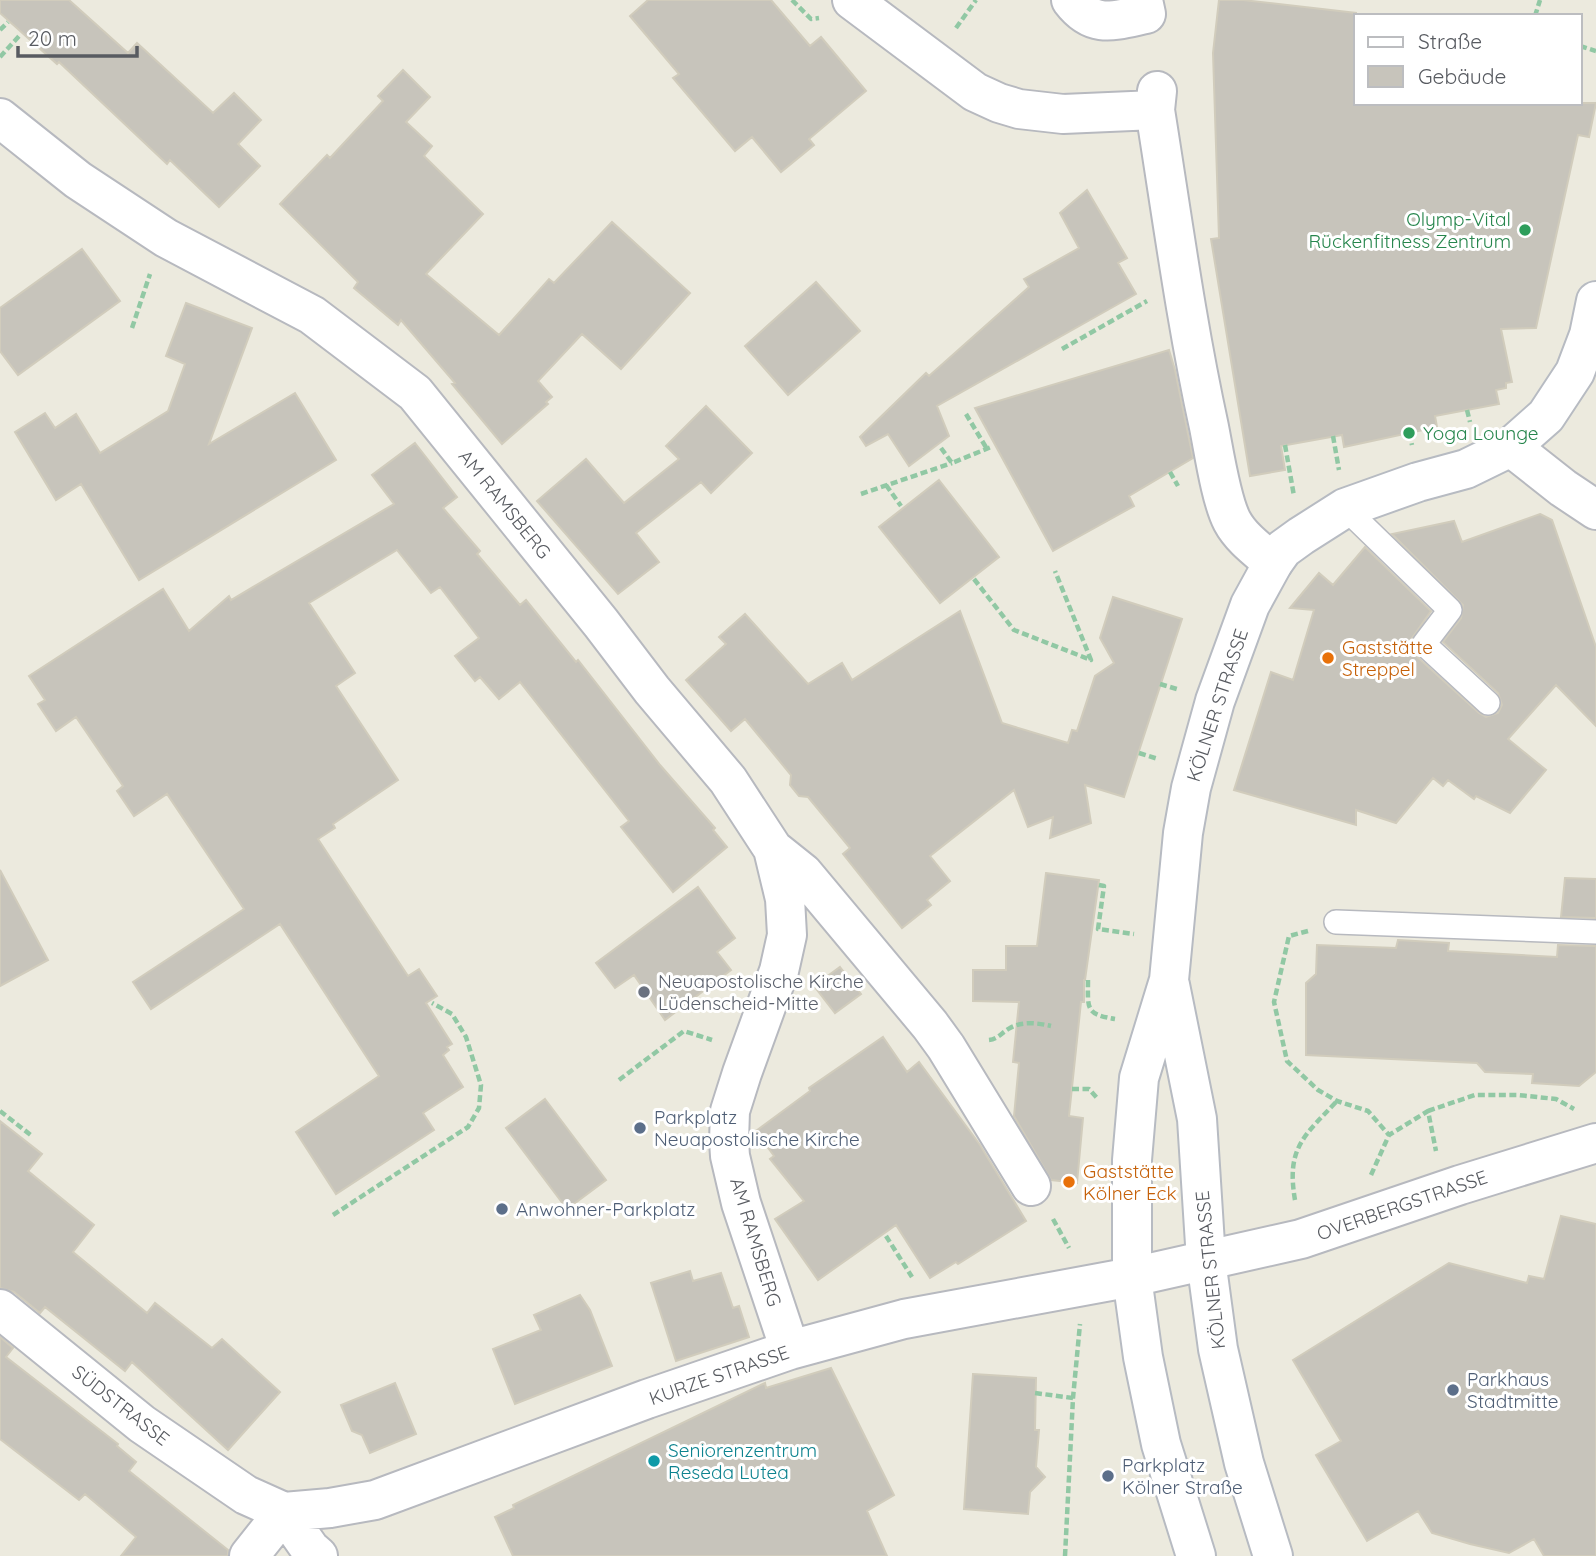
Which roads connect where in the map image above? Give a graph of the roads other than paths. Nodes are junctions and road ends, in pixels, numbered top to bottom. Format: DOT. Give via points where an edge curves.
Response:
graph roads {
  1 [pos="852,0"];
  2 [pos="1070,0"];
  3 [pos="1143,0"];
  4 [pos="0,118"];
  5 [pos="1596,301"];
  6 [pos="1586,371"];
  7 [pos="1511,447"];
  8 [pos="1345,508"];
  9 [pos="1596,510"];
  10 [pos="1273,563"];
  11 [pos="1488,703"];
  12 [pos="773,849"];
  13 [pos="1336,922"];
  14 [pos="1596,932"];
  15 [pos="1168,980"];
  16 [pos="1590,1128"];
  17 [pos="1031,1186"];
  18 [pos="1206,1260"];
  19 [pos="1132,1277"];
  20 [pos="0,1309"];
  21 [pos="790,1350"];
  22 [pos="246,1495"];
  23 [pos="284,1512"];
  24 [pos="249,1556"];
  25 [pos="318,1556"];
  26 [pos="1196,1556"];
  27 [pos="1273,1556"];
  1 -- 10 [label="street" via="975,92 999,103 1063,114 1156,100 1191,337 1231,520"];
  2 -- 3 [label="street" via="1081,13 1097,21 1146,14"];
  4 -- 12 [label="street, AM RAMSBERG" via="78,180 166,238 312,315 415,393 729,780"];
  5 -- 6 [label="street, KÖLNER STRASSE"];
  6 -- 7 [label="street, KÖLNER STRASSE"];
  7 -- 8 [label="street, KÖLNER STRASSE" via="1466,469"];
  7 -- 9 [label="street"];
  8 -- 10 [label="street, KÖLNER STRASSE" via="1300,536"];
  8 -- 11 [label="lane" via="1450,610 1424,644"];
  10 -- 15 [label="street, KÖLNER STRASSE" via="1250,605 1215,701 1191,788"];
  12 -- 17 [label="street, AM RAMSBERG" via="803,873 946,1047"];
  12 -- 21 [label="street, AM RAMSBERG" via="785,899 787,935 730,1111 730,1156"];
  13 -- 14 [label="lane"];
  15 -- 18 [label="street, KÖLNER STRASSE" via="1196,1119"];
  15 -- 19 [label="street, KÖLNER STRASSE" via="1139,1077 1132,1138"];
  16 -- 18 [label="street, OVERBERGSTRASSE" via="1460,1185 1301,1239"];
  18 -- 19 [label="street, KURZE STRASSE"];
  18 -- 27 [label="street, KÖLNER STRASSE" via="1228,1395"];
  19 -- 21 [label="street, KURZE STRASSE" via="904,1319"];
  19 -- 26 [label="street, KÖLNER STRASSE" via="1161,1444"];
  20 -- 22 [label="street, SÜDSTRASSE" via="142,1424"];
  21 -- 23 [label="street, KURZE STRASSE" via="375,1500"];
  22 -- 23 [label="street, KURZE STRASSE"];
  23 -- 24 [label="street"];
  23 -- 25 [label="street"];
}
